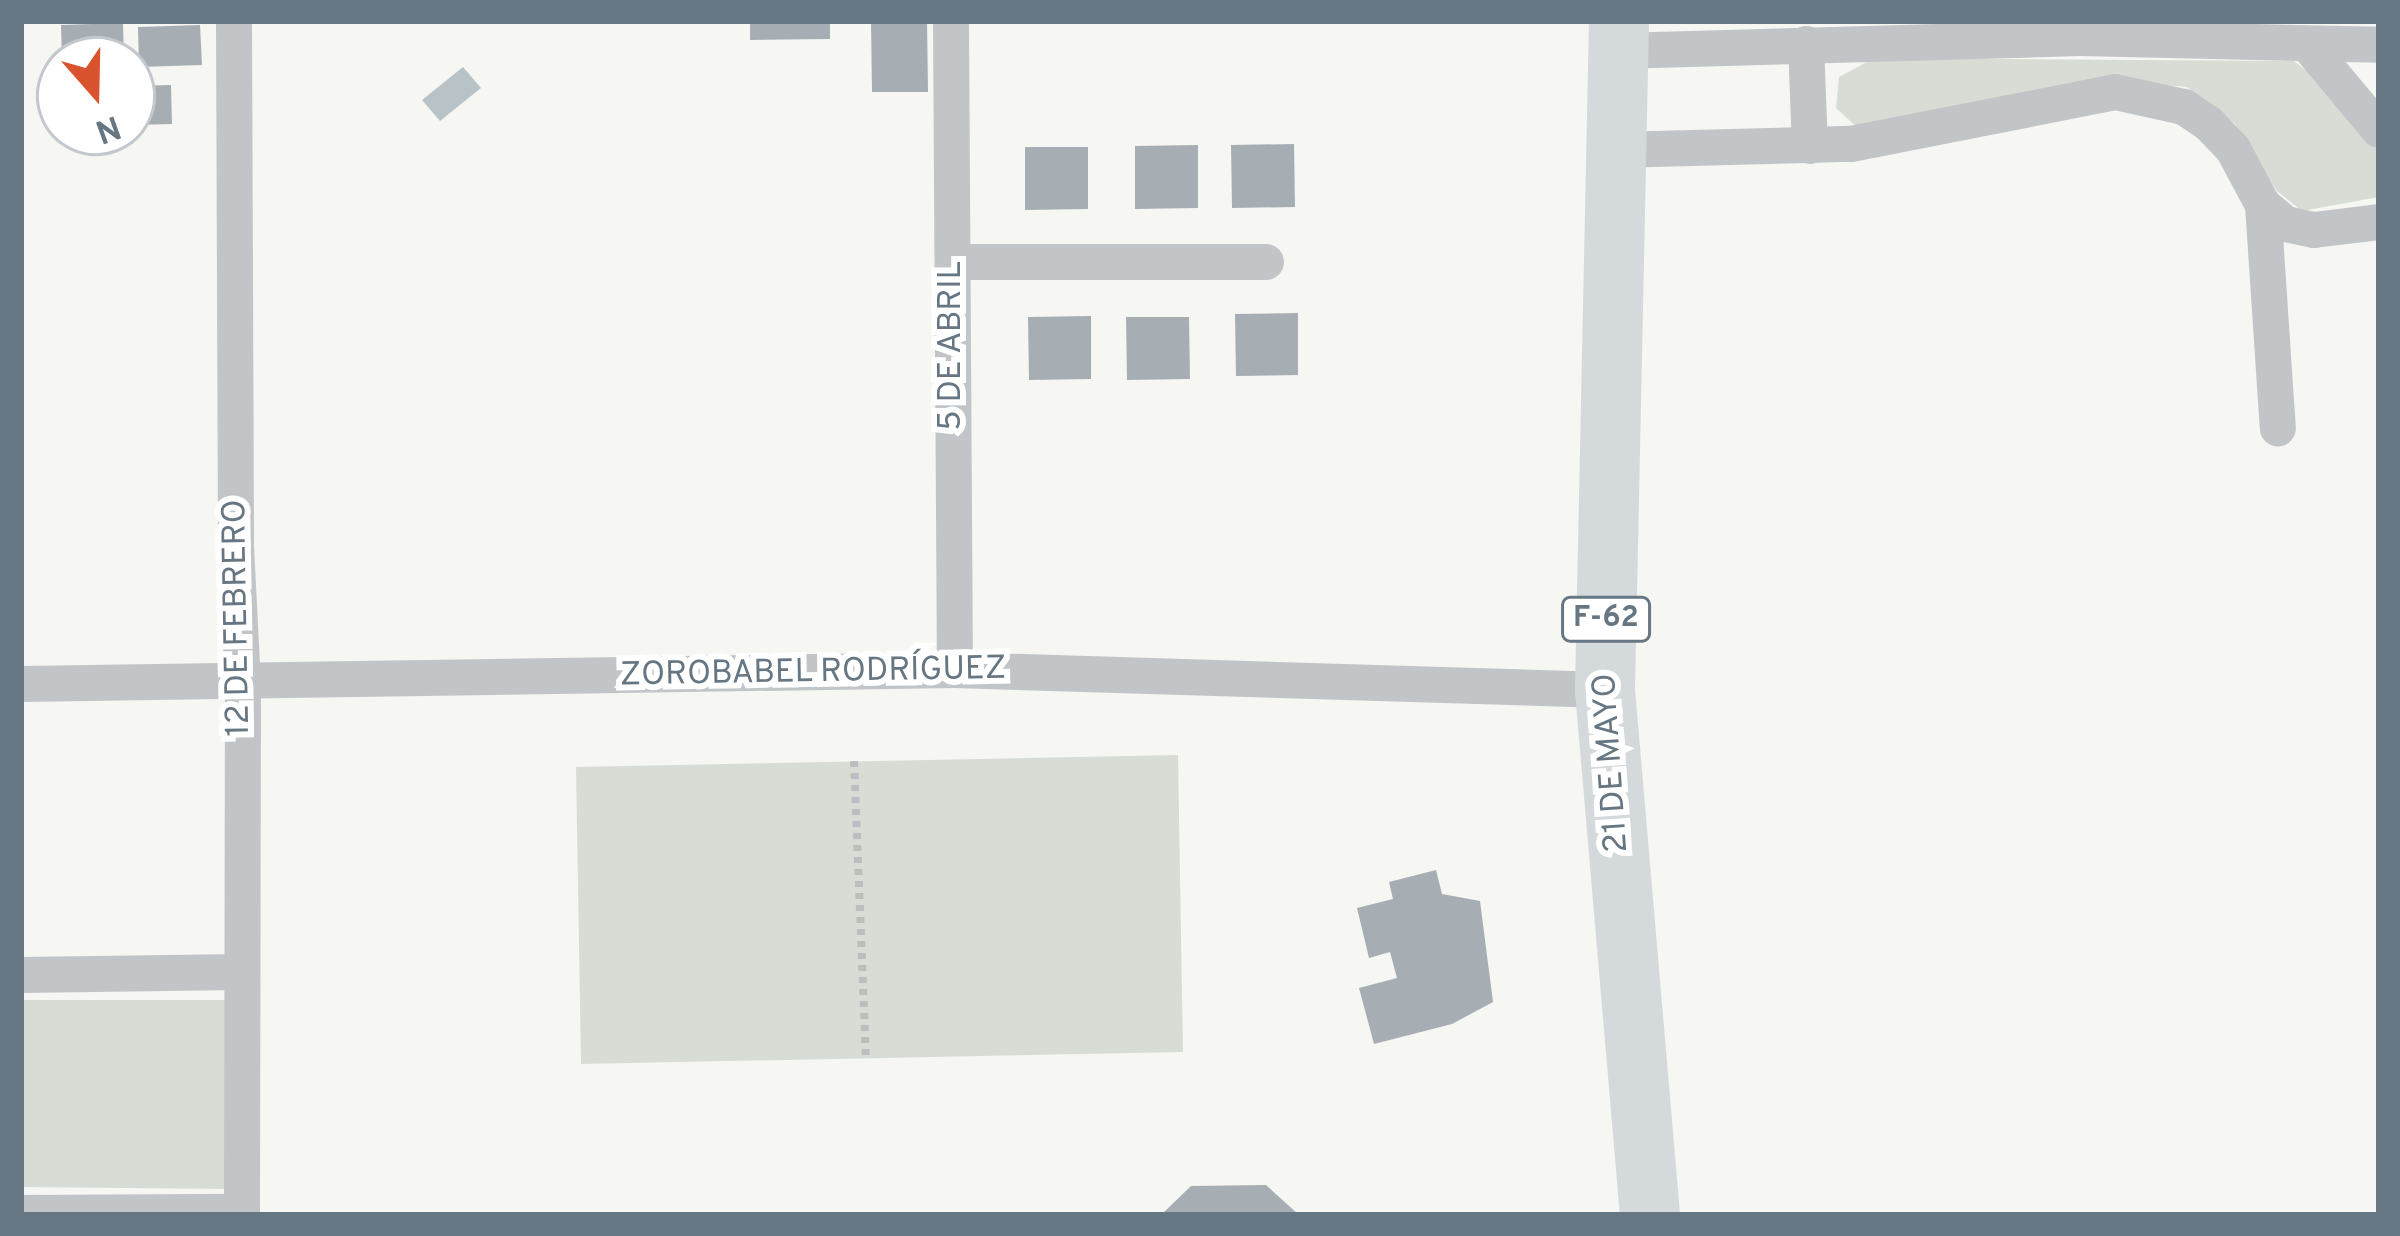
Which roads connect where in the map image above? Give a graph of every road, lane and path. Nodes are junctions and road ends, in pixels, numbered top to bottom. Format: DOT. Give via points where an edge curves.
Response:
graph roads {
  1 [pos="234,21"];
  2 [pos="951,21"];
  3 [pos="1618,36"];
  4 [pos="1807,44"];
  5 [pos="2308,45"];
  6 [pos="2379,45"];
  7 [pos="2379,130"];
  8 [pos="1810,146"];
  9 [pos="1614,150"];
  10 [pos="2263,205"];
  11 [pos="2379,222"];
  12 [pos="952,262"];
  13 [pos="1266,262"];
  14 [pos="2278,428"];
  15 [pos="955,670"];
  16 [pos="243,682"];
  17 [pos="21,684"];
  18 [pos="1605,690"];
  19 [pos="854,761"];
  20 [pos="242,972"];
  21 [pos="21,975"];
  22 [pos="866,1058"];
  23 [pos="21,1214"];
  24 [pos="242,1214"];
  25 [pos="1650,1215"];
  1 -- 16 [label="street, 12 DE FEBRERO"];
  2 -- 12 [label="street, 5 DE ABRIL"];
  3 -- 4 [label="street"];
  3 -- 9 [label="main road, 21 DE MAYO / F-62"];
  4 -- 5 [label="street" via="2080,38"];
  4 -- 8 [label="street"];
  5 -- 6 [label="street"];
  5 -- 7 [label="street"];
  8 -- 9 [label="street"];
  8 -- 10 [label="street" via="2116,92 2152,96 2209,124 2233,149"];
  9 -- 18 [label="main road, 21 DE MAYO / F-62"];
  10 -- 11 [label="street" via="2286,224 2314,230"];
  10 -- 14 [label="street"];
  12 -- 13 [label="street"];
  12 -- 15 [label="street, 5 DE ABRIL"];
  15 -- 16 [label="street, ZOROBABEL RODRÍGUEZ"];
  15 -- 18 [label="street, ZOROBABEL RODRÍGUEZ"];
  16 -- 17 [label="street, ZOROBABEL RODRÍGUEZ"];
  16 -- 20 [label="street, 12 DE FEBRERO"];
  18 -- 25 [label="main road, 21 DE MAYO / F-62"];
  19 -- 22 [label="path"];
  20 -- 21 [label="street"];
  20 -- 24 [label="street, 12 DE FEBRERO"];
  23 -- 24 [label="street"];
}
